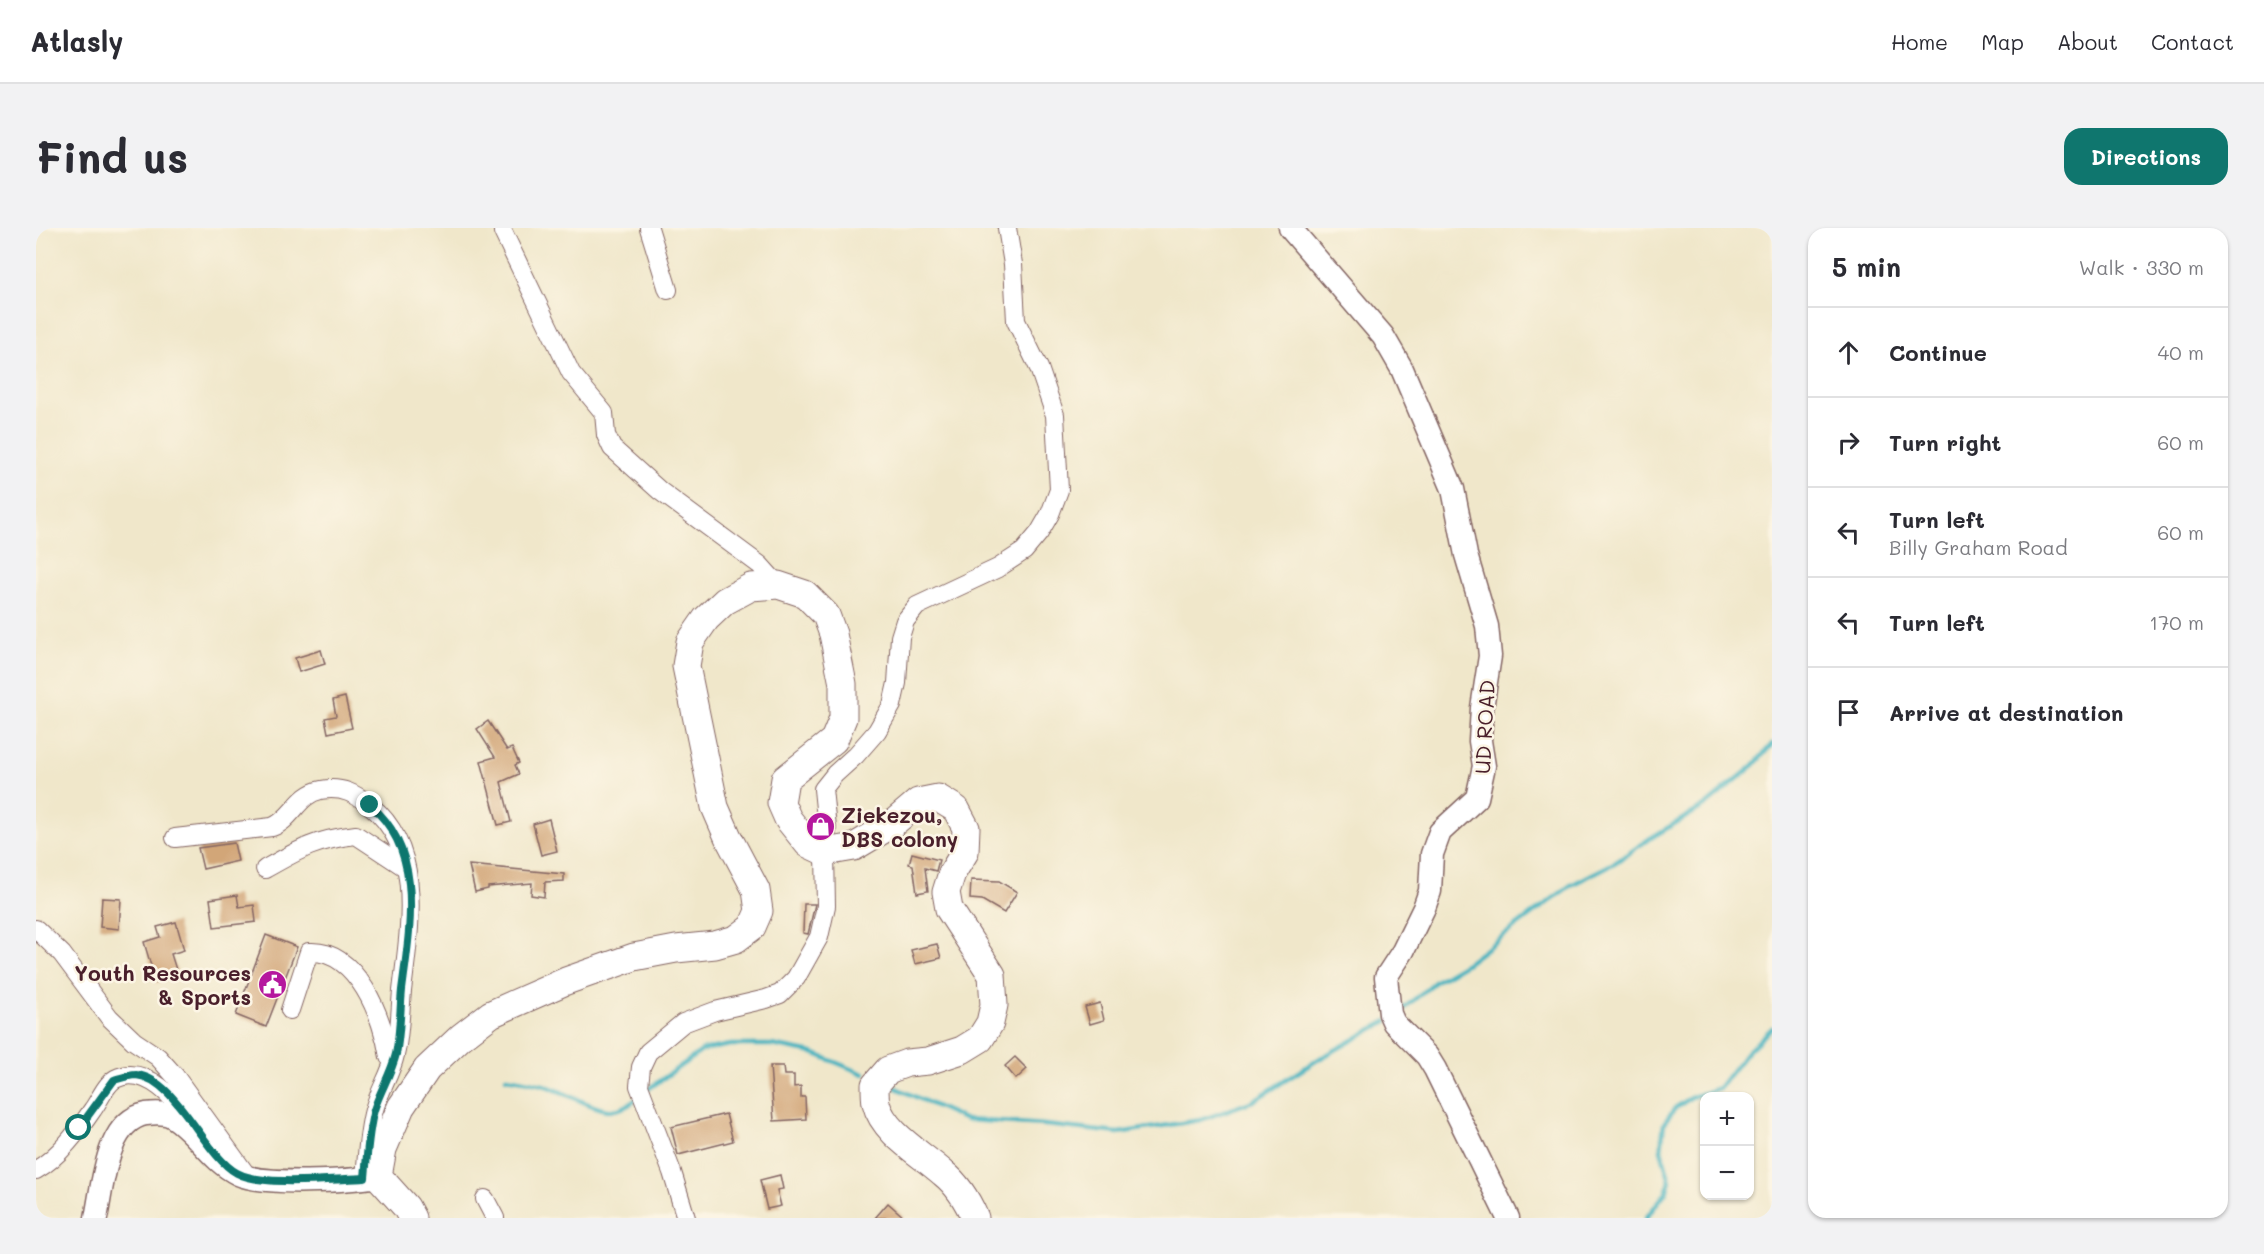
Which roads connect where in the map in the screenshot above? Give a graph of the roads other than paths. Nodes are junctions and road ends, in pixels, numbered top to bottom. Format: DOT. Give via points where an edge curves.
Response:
graph roads {
  1 [pos="649,228"];
  2 [pos="1007,228"];
  3 [pos="1290,228"];
  4 [pos="503,232"];
  5 [pos="668,290"];
  6 [pos="778,585"];
  7 [pos="176,838"];
  8 [pos="825,852"];
  9 [pos="406,868"];
  10 [pos="265,869"];
  11 [pos="36,929"];
  12 [pos="290,1010"];
  13 [pos="391,1068"];
  14 [pos="224,1165"];
  15 [pos="36,1170"];
  16 [pos="248,1177"];
  17 [pos="372,1177"];
  18 [pos="485,1199"];
  19 [pos="96,1218"];
  20 [pos="412,1218"];
  21 [pos="495,1218"];
  22 [pos="686,1218"];
  23 [pos="975,1218"];
  24 [pos="1508,1218"];
  1 -- 5 [label="street"];
  2 -- 8 [label="street" via="1016,321 1039,368 1055,415 1059,490 1050,514 1024,551 998,568 917,606 906,621 900,637 892,705 877,731 823,789"];
  3 -- 24 [label="main road, UD ROAD" via="1383,336 1402,369 1453,489 1466,555 1487,626 1490,656 1480,741 1484,766 1477,798 1440,832 1432,854 1430,891 1424,908 1386,977 1394,1023 1427,1056"];
  4 -- 6 [label="street" via="571,373 604,413 612,448 660,491 760,565"];
  6 -- 8 [label="highway" via="805,594 826,615 843,684 843,718 834,740 785,779 781,803 808,844"];
  6 -- 17 [label="highway" via="751,587 725,601 690,642 686,666 715,807 756,890 759,911 752,927 735,939 715,945 626,960 491,1014 427,1069 401,1107"];
  7 -- 9 [label="street" via="272,827 312,794 345,790 385,818"];
  8 -- 22 [label="street" via="826,906 819,937 796,978 780,994 683,1023 648,1052 641,1067 639,1086"];
  8 -- 23 [label="highway" via="854,847 891,825 918,802 938,798 956,809 966,828 966,852 952,873 946,892 949,909 992,975 994,1005 990,1023 980,1039 962,1050 888,1070 875,1085 876,1104 883,1117 900,1139 944,1173"];
  9 -- 10 [label="street" via="356,835 307,845"];
  9 -- 13 [label="street" via="410,909 396,1053"];
  11 -- 16 [label="street" via="62,954 109,1017 175,1076"];
  12 -- 13 [label="street" via="309,952 334,957 351,971 371,999 386,1036"];
  13 -- 17 [label="street" via="374,1110"];
  14 -- 15 [label="street" via="169,1095 157,1084 136,1075 114,1080 51,1161"];
  14 -- 16 [label="main road"];
  14 -- 19 [label="main road" via="171,1115 136,1116 119,1131 109,1157"];
  16 -- 17 [label="main road"];
  17 -- 20 [label="highway" via="406,1207"];
  18 -- 21 [label="street"];
}
